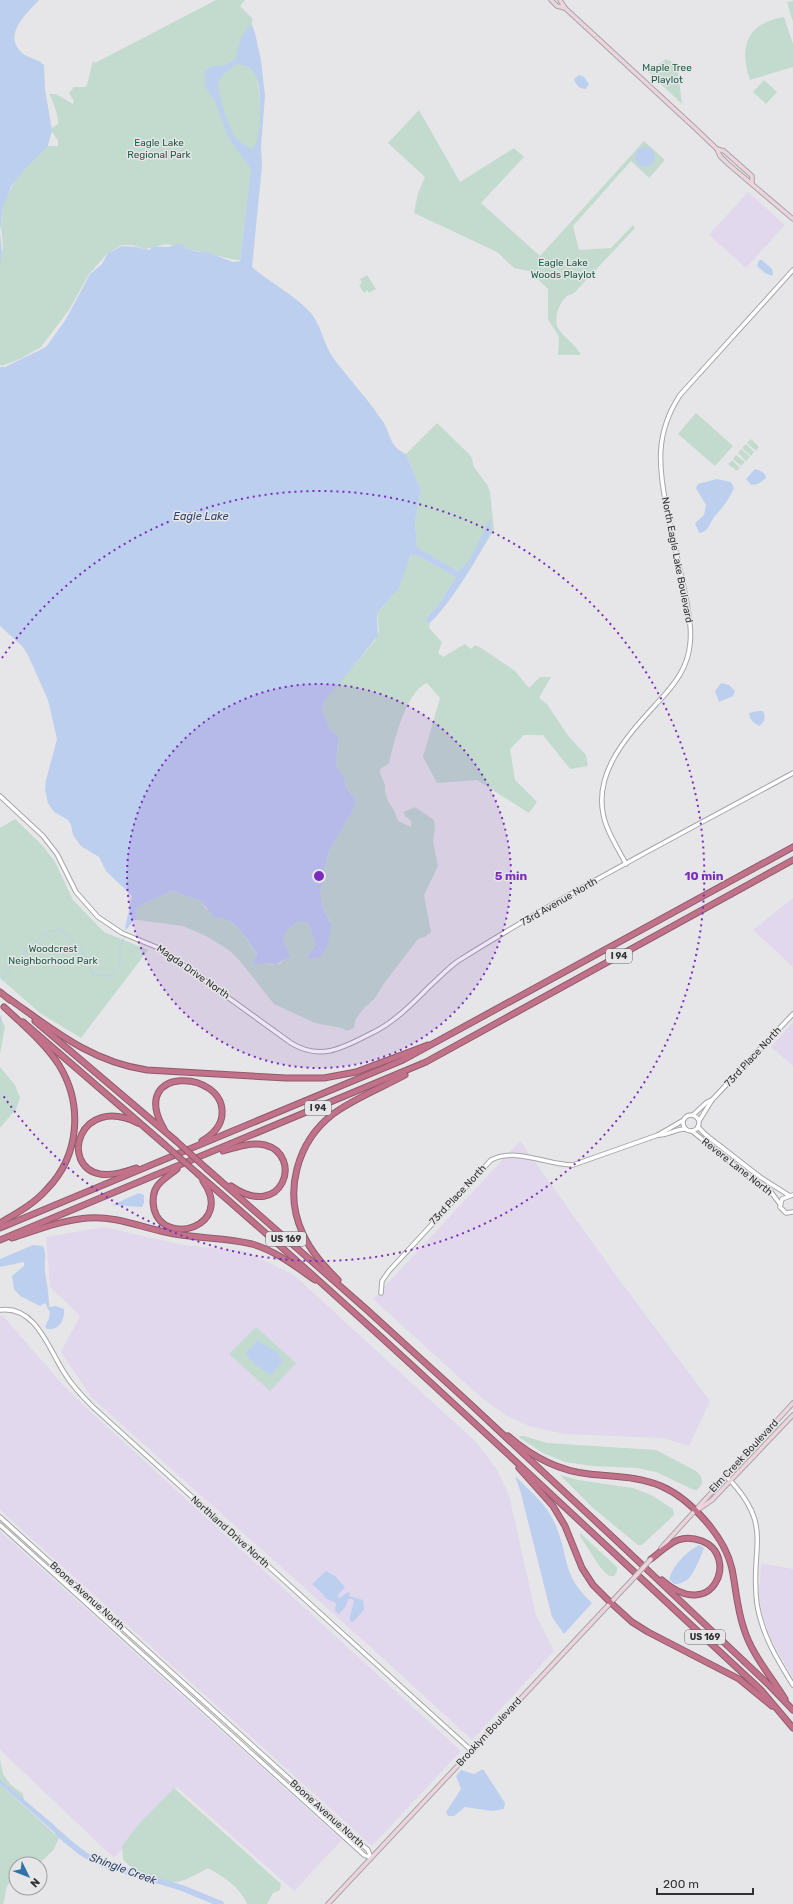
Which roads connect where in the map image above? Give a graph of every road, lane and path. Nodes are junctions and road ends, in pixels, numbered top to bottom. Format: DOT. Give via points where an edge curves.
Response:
graph roads {
  1 [pos="551,0"];
  2 [pos="560,0"];
  3 [pos="565,8"];
  4 [pos="717,149"];
  5 [pos="752,183"];
  6 [pos="793,219"];
  7 [pos="793,270"];
  8 [pos="793,773"];
  9 [pos="0,796"];
  10 [pos="793,847"];
  11 [pos="793,860"];
  12 [pos="626,864"];
  13 [pos="0,992"];
  14 [pos="8,998"];
  15 [pos="2,1005"];
  16 [pos="793,1014"];
  17 [pos="461,1029"];
  18 [pos="339,1049"];
  19 [pos="444,1053"];
  20 [pos="712,1100"];
  21 [pos="693,1115"];
  22 [pos="682,1121"];
  23 [pos="699,1121"];
  24 [pos="698,1126"];
  25 [pos="145,1127"];
  26 [pos="684,1129"];
  27 [pos="165,1131"];
  28 [pos="692,1131"];
  29 [pos="658,1135"];
  30 [pos="180,1153"];
  31 [pos="171,1156"];
  32 [pos="191,1161"];
  33 [pos="181,1165"];
  34 [pos="206,1168"];
  35 [pos="198,1174"];
  36 [pos="792,1196"];
  37 [pos="780,1204"];
  38 [pos="791,1213"];
  39 [pos="793,1217"];
  40 [pos="0,1222"];
  41 [pos="0,1228"];
  42 [pos="0,1241"];
  43 [pos="381,1293"];
  44 [pos="341,1299"];
  45 [pos="366,1309"];
  46 [pos="0,1310"];
  47 [pos="466,1400"];
  48 [pos="793,1403"];
  49 [pos="793,1415"];
  50 [pos="496,1442"];
  51 [pos="726,1476"];
  52 [pos="730,1481"];
  53 [pos="696,1511"];
  54 [pos="0,1517"];
  55 [pos="0,1525"];
  56 [pos="619,1543"];
  57 [pos="651,1560"];
  58 [pos="610,1602"];
  59 [pos="793,1685"];
  60 [pos="792,1709"];
  61 [pos="793,1729"];
  62 [pos="472,1750"];
  63 [pos="371,1858"];
  64 [pos="328,1904"];
  1 -- 3 [label="main road" via="557,6"];
  2 -- 3 [label="main road"];
  3 -- 4 [label="main road"];
  4 -- 5 [label="main road" via="724,159"];
  4 -- 5 [label="main road" via="724,151 752,176"];
  5 -- 6 [label="main road"];
  7 -- 12 [label="street, North Eagle Lake Boulevard" via="680,395 669,414 662,435 660,469 689,617 690,644 686,664 679,677 625,740 616,753 606,777 602,797 604,817 611,837"];
  8 -- 12 [label="street, 73rd Avenue North"];
  9 -- 18 [label="street, Magda Drive North" via="44,836 57,854 80,897 104,922 122,933 161,949 297,1047 319,1053"];
  10 -- 17 [label="highway, I 94"];
  11 -- 19 [label="highway, I 94"];
  12 -- 18 [label="street, 73rd Avenue North" via="457,962 394,1020"];
  13 -- 14 [label="highway, US 169"];
  14 -- 17 [label="highway" via="94,1056 151,1071 292,1079 333,1077 356,1072 400,1056"];
  14 -- 27 [label="highway, US 169"];
  15 -- 25 [label="highway, US 169"];
  15 -- 40 [label="highway" via="56,1061 70,1086 75,1115 69,1152 54,1180 34,1202"];
  16 -- 20 [label="street, 73rd Place North"];
  17 -- 30 [label="highway, I 94" via="371,1075"];
  19 -- 32 [label="highway, I 94" via="396,1076"];
  19 -- 45 [label="highway" via="334,1113 309,1139 297,1164 294,1201 303,1234 322,1264"];
  20 -- 21 [label="street, 73rd Place North"];
  20 -- 23 [label="street, 73rd Place North"];
  21 -- 22 [label="street" via="685,1117"];
  21 -- 23 [label="street"];
  22 -- 26 [label="street"];
  22 -- 29 [label="street, 73rd Place North"];
  23 -- 24 [label="street"];
  24 -- 28 [label="street"];
  24 -- 36 [label="street, Revere Lane North" via="742,1164"];
  25 -- 31 [label="highway" via="116,1116 92,1121 84,1129 79,1140 82,1161 96,1173 108,1174"];
  25 -- 35 [label="highway, US 169, bridge"];
  26 -- 28 [label="street"];
  26 -- 29 [label="street, 73rd Place North" via="677,1129 663,1136"];
  27 -- 30 [label="highway" via="157,1117 155,1103 159,1090 168,1083 182,1080 197,1083 209,1089 218,1098 222,1110 218,1128 209,1137"];
  27 -- 34 [label="highway, US 169, bridge"];
  28 -- 37 [label="street, Revere Lane North" via="770,1192"];
  29 -- 43 [label="street, 73rd Place North" via="573,1165 510,1154 491,1160 389,1271 382,1281"];
  30 -- 31 [label="highway, I 94"];
  31 -- 41 [label="highway, I 94"];
  32 -- 33 [label="highway, I 94"];
  32 -- 34 [label="highway" via="236,1147 261,1144 277,1152 285,1170 284,1179 276,1191 258,1197 240,1192"];
  33 -- 35 [label="highway" via="158,1185 153,1196 156,1214 161,1222 168,1226 178,1229 194,1227 209,1215 211,1195"];
  33 -- 42 [label="highway, I 94"];
  34 -- 45 [label="highway, US 169"];
  35 -- 44 [label="highway, US 169"];
  36 -- 37 [label="street" via="784,1197"];
  37 -- 38 [label="street, Revere Lane North" via="782,1210"];
  38 -- 39 [label="street"];
  42 -- 44 [label="highway" via="73,1220 94,1218 122,1221 177,1235 233,1240 262,1248 285,1259"];
  44 -- 50 [label="highway, US 169"];
  45 -- 47 [label="highway, US 169"];
  46 -- 62 [label="street, Northland Drive North" via="14,1310 30,1318 73,1386 93,1408"];
  47 -- 53 [label="highway" via="521,1446 551,1464 580,1473 639,1480 659,1486"];
  47 -- 56 [label="highway, US 169"];
  48 -- 51 [label="main road, Elm Creek Boulevard"];
  49 -- 52 [label="main road, Elm Creek Boulevard"];
  50 -- 58 [label="highway" via="552,1506 565,1526 582,1568 593,1585"];
  50 -- 61 [label="highway, US 169" via="761,1690"];
  51 -- 52 [label="street"];
  51 -- 53 [label="main road, Elm Creek Boulevard"];
  52 -- 53 [label="main road, Elm Creek Boulevard" via="712,1500"];
  52 -- 59 [label="street" via="751,1507 757,1527 756,1591 762,1627 771,1649"];
  53 -- 57 [label="main road, Elm Creek Boulevard"];
  53 -- 60 [label="highway" via="717,1534 726,1551 748,1640"];
  54 -- 63 [label="street, Boone Avenue North" via="368,1850"];
  55 -- 63 [label="street, Boone Avenue North" via="364,1855"];
  56 -- 57 [label="highway" via="681,1594 693,1596 706,1592 717,1581 720,1573 719,1559 714,1549 706,1542 693,1538 679,1540"];
  56 -- 60 [label="highway, US 169"];
  57 -- 58 [label="main road, Brooklyn Boulevard, bridge"];
  58 -- 61 [label="highway" via="632,1622 648,1632 745,1682"];
  58 -- 62 [label="main road, Brooklyn Boulevard"];
  62 -- 63 [label="main road, Brooklyn Boulevard"];
  63 -- 64 [label="main road, Brooklyn Boulevard"];
}
